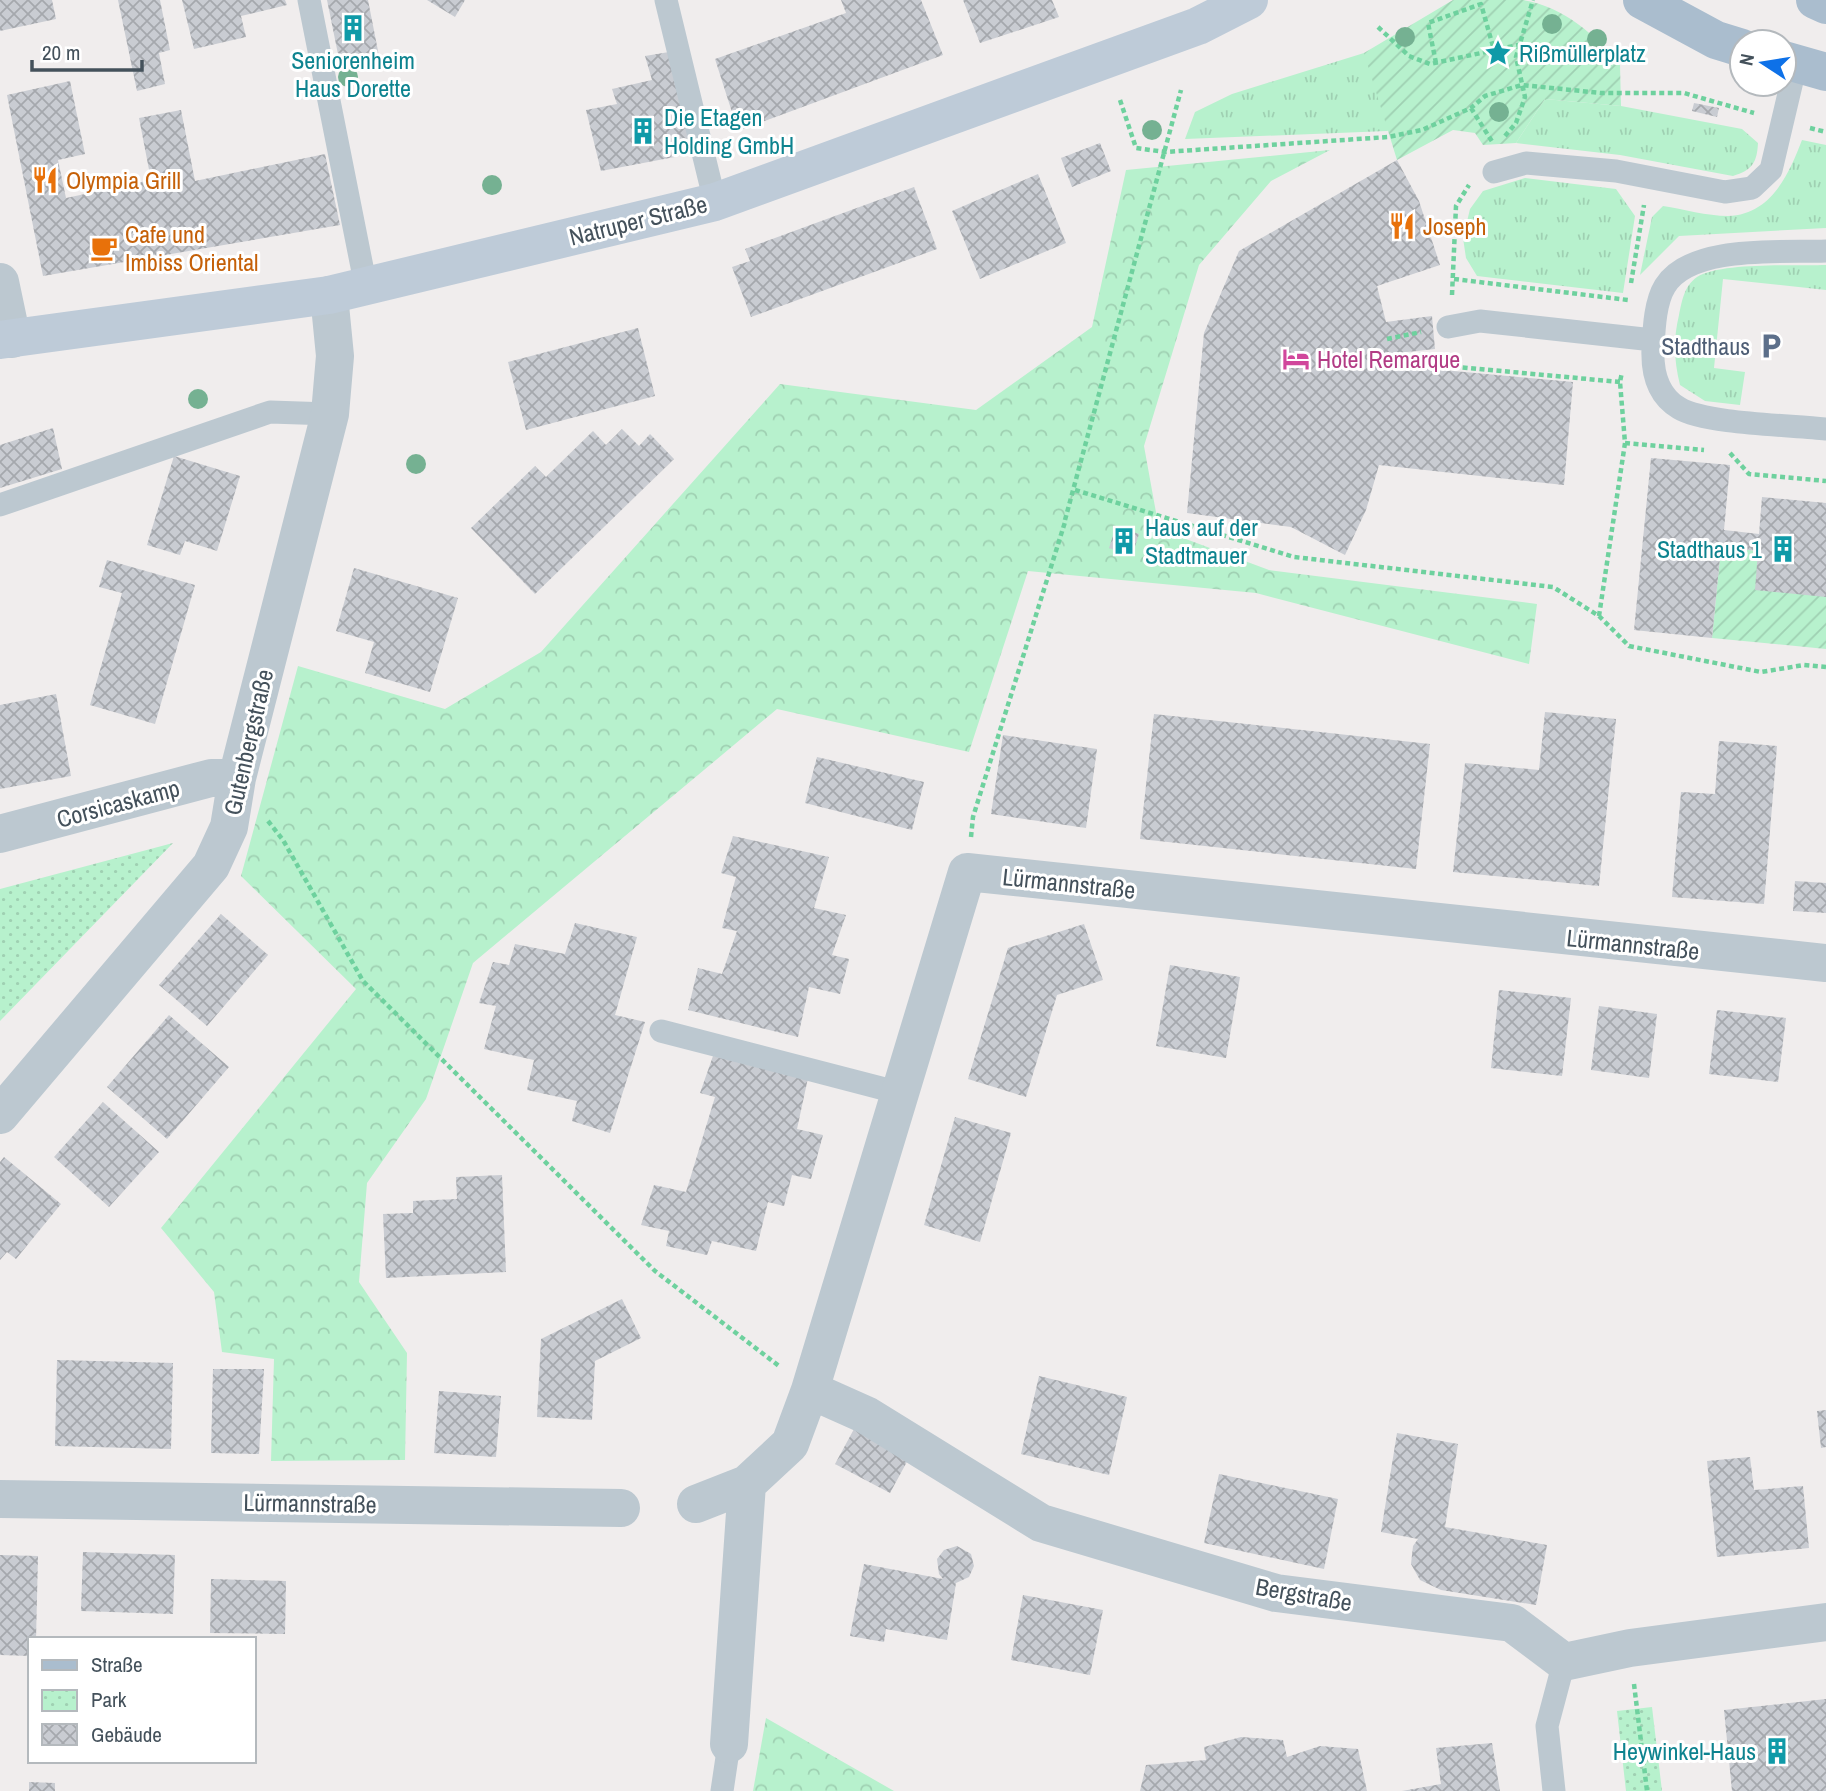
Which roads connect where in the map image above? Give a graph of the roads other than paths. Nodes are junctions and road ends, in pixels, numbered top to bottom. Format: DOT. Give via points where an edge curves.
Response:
graph roads {
  1 [pos="309,0"];
  2 [pos="666,0"];
  3 [pos="1249,0"];
  4 [pos="1642,0"];
  5 [pos="1815,0"];
  6 [pos="1826,5"];
  7 [pos="1728,44"];
  8 [pos="1802,65"];
  9 [pos="1494,172"];
  10 [pos="715,201"];
  11 [pos="1826,251"];
  12 [pos="0,282"];
  13 [pos="366,287"];
  14 [pos="329,295"];
  15 [pos="1448,327"];
  16 [pos="6,340"];
  17 [pos="1653,340"];
  18 [pos="330,414"];
  19 [pos="1826,429"];
  20 [pos="0,505"];
  21 [pos="237,778"];
  22 [pos="0,834"];
  23 [pos="1826,962"];
  24 [pos="661,1031"];
  25 [pos="901,1093"];
  26 [pos="0,1115"];
  27 [pos="810,1390"];
  28 [pos="747,1484"];
  29 [pos="0,1499"];
  30 [pos="696,1503"];
  31 [pos="621,1508"];
  32 [pos="1826,1622"];
  33 [pos="1564,1662"];
  34 [pos="729,1744"];
  35 [pos="722,1791"];
  36 [pos="1554,1791"];
  1 -- 13 [label="lane"];
  2 -- 10 [label="lane"];
  3 -- 10 [label="main road, Natruper Straße" via="1198,26"];
  4 -- 7 [label="main road"];
  5 -- 6 [label="main road"];
  8 -- 9 [label="lane" via="1781,120 1771,170 1752,188 1725,192 1649,177 1526,163"];
  10 -- 13 [label="main road, Natruper Straße"];
  11 -- 17 [label="lane" via="1718,256 1686,265 1665,285"];
  12 -- 16 [label="street"];
  13 -- 14 [label="main road, Natruper Straße"];
  14 -- 16 [label="main road, Natruper Straße"];
  14 -- 18 [label="street, Gutenbergstraße" via="335,356"];
  15 -- 17 [label="lane" via="1480,321"];
  17 -- 19 [label="lane" via="1652,365 1659,389 1679,408 1708,417"];
  18 -- 20 [label="lane" via="270,412"];
  18 -- 21 [label="street, Gutenbergstraße"];
  21 -- 22 [label="street, Corsicaskamp" via="211,778"];
  21 -- 26 [label="street, Gutenbergstraße" via="229,827 211,866"];
  23 -- 25 [label="street, Lürmannstraße" via="967,872"];
  24 -- 25 [label="lane"];
  25 -- 27 [label="street, Lürmannstraße"];
  27 -- 28 [label="street, Lürmannstraße" via="790,1444"];
  27 -- 33 [label="street, Bergstraße" via="866,1415 1041,1523 1276,1593 1512,1623"];
  28 -- 30 [label="street, Lürmannstraße"];
  28 -- 34 [label="street"];
  29 -- 31 [label="street, Lürmannstraße"];
  32 -- 33 [label="street" via="1630,1648"];
  33 -- 36 [label="lane" via="1547,1726"];
  34 -- 35 [label="lane"];
}
